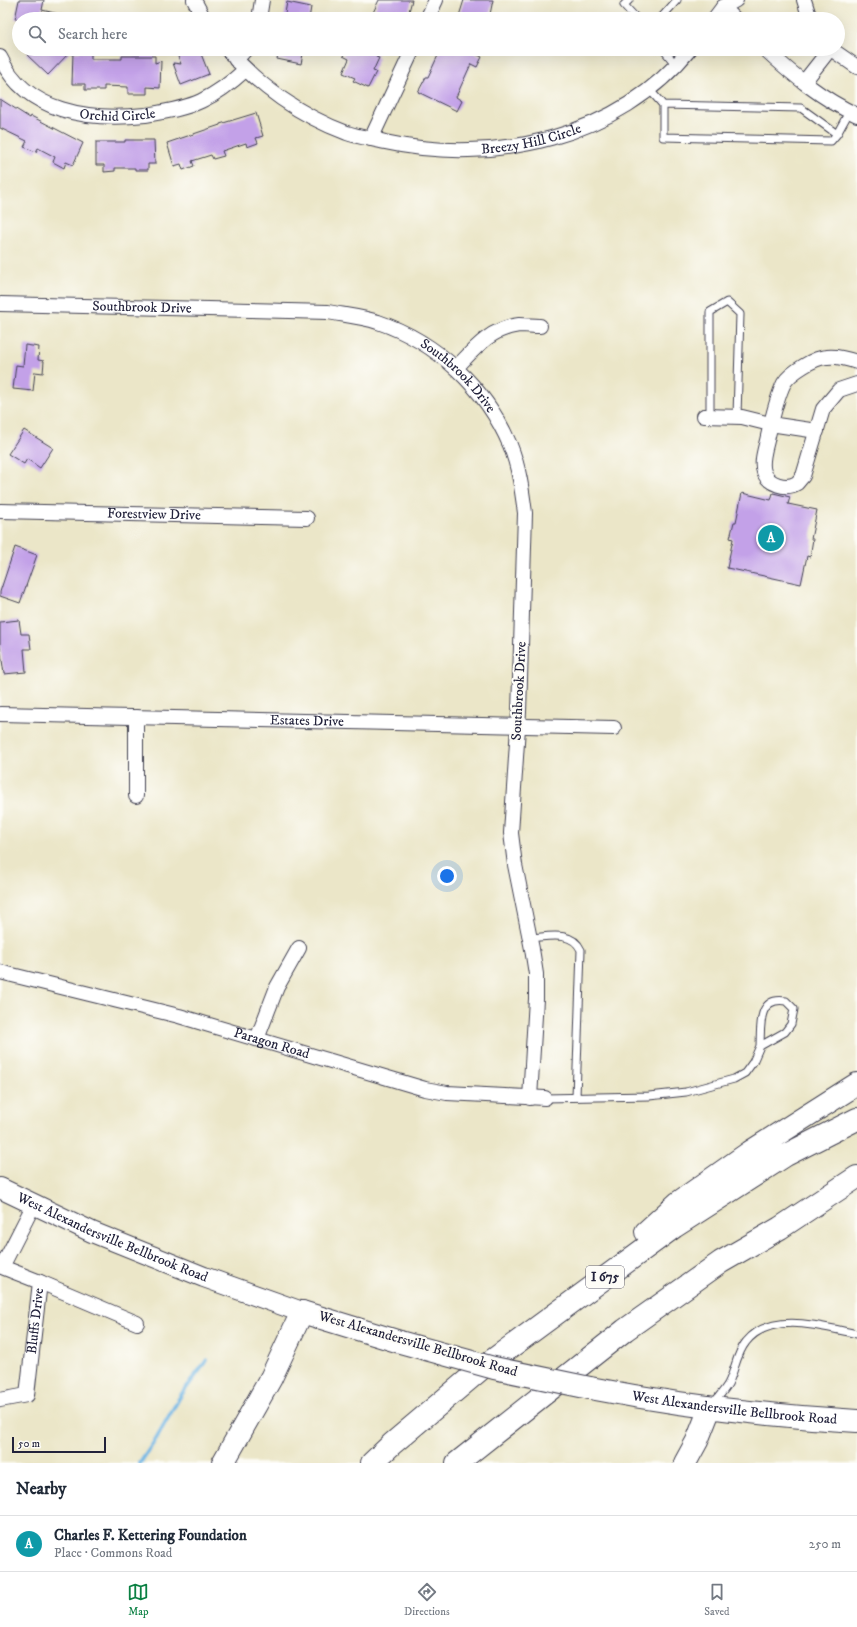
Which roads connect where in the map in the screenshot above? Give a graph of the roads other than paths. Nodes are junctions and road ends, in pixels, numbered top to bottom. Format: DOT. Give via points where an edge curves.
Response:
graph roads {
  1 [pos="194,0"];
  2 [pos="262,0"];
  3 [pos="436,0"];
  4 [pos="629,0"];
  5 [pos="678,0"];
  6 [pos="736,0"];
  7 [pos="804,0"];
  8 [pos="723,6"];
  9 [pos="200,12"];
  10 [pos="261,12"];
  11 [pos="430,12"];
  12 [pos="630,12"];
  13 [pos="667,12"];
  14 [pos="719,12"];
  15 [pos="729,12"];
  16 [pos="808,12"];
  17 [pos="410,56"];
  18 [pos="668,56"];
  19 [pos="684,56"];
  20 [pos="774,56"];
  21 [pos="824,56"];
  22 [pos="840,56"];
  23 [pos="0,57"];
  24 [pos="236,59"];
  25 [pos="676,65"];
  26 [pos="857,67"];
  27 [pos="804,82"];
  28 [pos="649,89"];
  29 [pos="663,105"];
  30 [pos="853,113"];
  31 [pos="837,134"];
  32 [pos="371,139"];
  33 [pos="0,304"];
  34 [pos="540,326"];
  35 [pos="857,362"];
  36 [pos="456,368"];
  37 [pos="857,384"];
  38 [pos="707,416"];
  39 [pos="737,416"];
  40 [pos="770,424"];
  41 [pos="817,431"];
  42 [pos="0,511"];
  43 [pos="307,518"];
  44 [pos="0,714"];
  45 [pos="136,717"];
  46 [pos="518,725"];
  47 [pos="614,728"];
  48 [pos="136,796"];
  49 [pos="530,938"];
  50 [pos="298,948"];
  51 [pos="0,972"];
  52 [pos="257,1039"];
  53 [pos="760,1046"];
  54 [pos="857,1084"];
  55 [pos="576,1097"];
  56 [pos="530,1098"];
  57 [pos="545,1098"];
  58 [pos="857,1119"];
  59 [pos="857,1177"];
  60 [pos="0,1188"];
  61 [pos="857,1192"];
  62 [pos="34,1204"];
  63 [pos="780,1228"];
  64 [pos="40,1282"];
  65 [pos="302,1312"];
  66 [pos="558,1312"];
  67 [pos="137,1323"];
  68 [pos="857,1334"];
  69 [pos="0,1400"];
  70 [pos="710,1408"];
  71 [pos="857,1421"];
  72 [pos="223,1463"];
  73 [pos="372,1463"];
  74 [pos="457,1463"];
  75 [pos="685,1463"];
  1 -- 9 [label="street"];
  2 -- 10 [label="street"];
  3 -- 11 [label="street"];
  4 -- 12 [label="lane" via="624,5"];
  5 -- 13 [label="lane"];
  6 -- 8 [label="street"];
  7 -- 16 [label="street"];
  8 -- 14 [label="street"];
  8 -- 15 [label="street"];
  17 -- 32 [label="street"];
  18 -- 25 [label="lane"];
  19 -- 25 [label="street, Breezy Hill Circle"];
  20 -- 27 [label="street"];
  21 -- 27 [label="street"];
  22 -- 26 [label="street"];
  23 -- 24 [label="street, Orchid Circle" via="12,79 41,100 60,109 102,118 157,113 188,106 231,83"];
  24 -- 32 [label="street, Breezy Hill Circle" via="270,91 294,106 346,133"];
  25 -- 28 [label="street, Breezy Hill Circle"];
  27 -- 30 [label="street"];
  28 -- 29 [label="lane"];
  28 -- 32 [label="street, Breezy Hill Circle" via="608,116 579,129 523,145 449,150 403,146"];
  29 -- 31 [label="lane" via="801,108"];
  29 -- 31 [label="lane" via="663,137 831,141"];
  30 -- 31 [label="lane"];
  33 -- 36 [label="street, Southbrook Drive" via="328,312 378,322 399,330 446,358"];
  34 -- 36 [label="street" via="519,325 491,335"];
  35 -- 40 [label="street" via="827,357 799,368 784,382"];
  36 -- 46 [label="street, Southbrook Drive" via="487,404 501,426 515,460 522,489 525,513"];
  37 -- 41 [label="street" via="839,390 823,409"];
  38 -- 39 [label="street"];
  38 -- 39 [label="lane" via="710,312 727,302 740,314"];
  39 -- 40 [label="street"];
  40 -- 41 [label="street"];
  40 -- 41 [label="street" via="762,463 764,471 775,484 788,486 797,483 803,476"];
  42 -- 43 [label="street, Forestview Drive"];
  44 -- 45 [label="street, Estates Drive"];
  45 -- 46 [label="street, Estates Drive"];
  45 -- 48 [label="street"];
  46 -- 47 [label="street, Estates Drive"];
  46 -- 49 [label="street, Southbrook Drive" via="511,833 516,872"];
  49 -- 55 [label="lane" via="570,938 578,943 581,950"];
  49 -- 56 [label="street, Southbrook Drive" via="536,974 536,999"];
  50 -- 52 [label="street" via="277,987"];
  51 -- 52 [label="street, Paragon Road" via="179,1016"];
  52 -- 56 [label="street, Paragon Road" via="425,1089 447,1093"];
  53 -- 53 [label="lane" via="785,1032 791,1024 794,1009 786,1001 774,1000 768,1003 762,1017"];
  53 -- 55 [label="lane" via="745,1073 734,1079 686,1092 649,1096"];
  54 -- 66 [label="main road" via="750,1152 679,1202"];
  55 -- 57 [label="lane"];
  56 -- 57 [label="street, Paragon Road"];
  58 -- 66 [label="main road, I 675" via="786,1155 674,1227"];
  59 -- 63 [label="main road"];
  60 -- 62 [label="main road, West Alexandersville Bellbrook Road"];
  61 -- 63 [label="main road"];
  62 -- 64 [label="street, Bluffs Drive" via="2,1267"];
  62 -- 65 [label="main road, West Alexandersville Bellbrook Road" via="92,1232 204,1277"];
  63 -- 74 [label="main road" via="721,1262 625,1330"];
  64 -- 67 [label="street"];
  64 -- 69 [label="street, Bluffs Drive" via="27,1395"];
  65 -- 70 [label="main road, West Alexandersville Bellbrook Road, bridge" via="494,1368 642,1398"];
  65 -- 72 [label="main road" via="271,1378"];
  66 -- 73 [label="main road, I 675" via="482,1368"];
  68 -- 70 [label="lane" via="790,1322 756,1333 746,1342 728,1384"];
  70 -- 71 [label="main road, West Alexandersville Bellbrook Road"];
  70 -- 75 [label="main road"];
}
